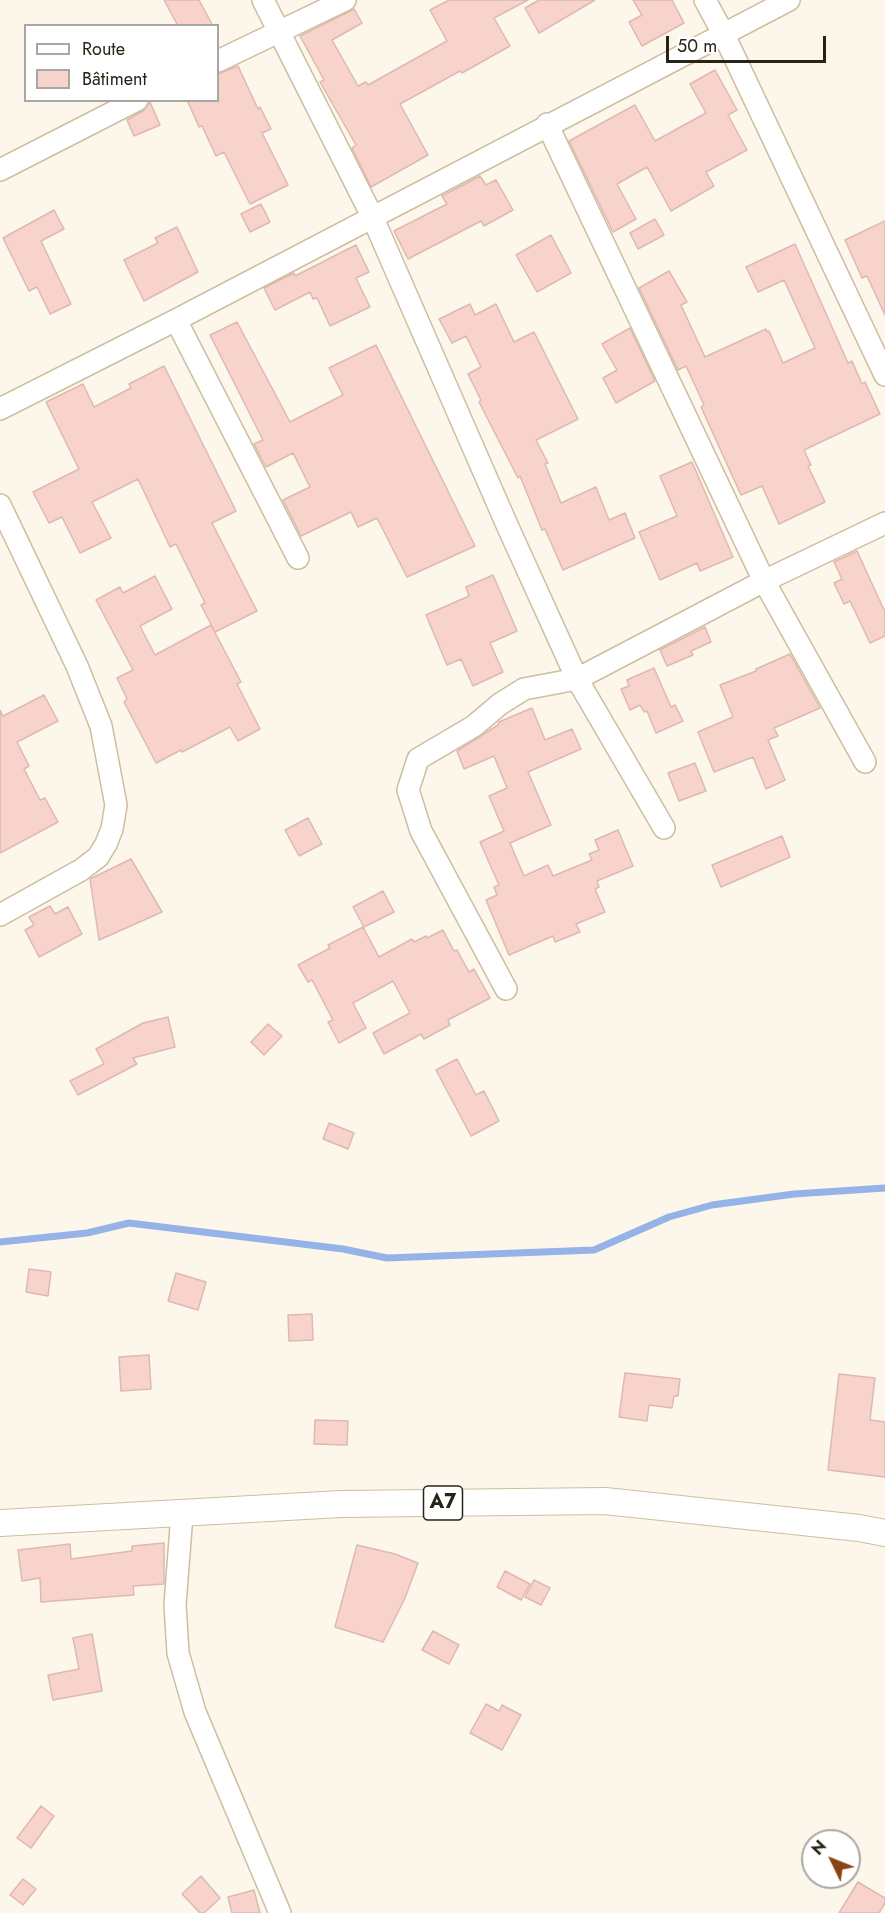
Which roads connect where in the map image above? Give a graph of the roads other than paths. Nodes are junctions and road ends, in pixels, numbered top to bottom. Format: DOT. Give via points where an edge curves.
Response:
graph roads {
  1 [pos="263,0"];
  2 [pos="345,0"];
  3 [pos="705,0"];
  4 [pos="789,0"];
  5 [pos="279,31"];
  6 [pos="724,34"];
  7 [pos="219,61"];
  8 [pos="133,102"];
  9 [pos="547,124"];
  10 [pos="0,170"];
  11 [pos="372,216"];
  12 [pos="176,320"];
  13 [pos="885,375"];
  14 [pos="0,409"];
  15 [pos="0,505"];
  16 [pos="885,523"];
  17 [pos="298,558"];
  18 [pos="764,581"];
  19 [pos="577,679"];
  20 [pos="865,762"];
  21 [pos="664,828"];
  22 [pos="0,915"];
  23 [pos="506,989"];
  24 [pos="182,1514"];
  25 [pos="0,1523"];
  26 [pos="885,1533"];
  27 [pos="280,1913"];
  1 -- 5 [label="street"];
  2 -- 5 [label="street"];
  3 -- 6 [label="street"];
  4 -- 6 [label="street"];
  5 -- 7 [label="street"];
  5 -- 11 [label="street"];
  6 -- 9 [label="street"];
  6 -- 13 [label="street"];
  8 -- 10 [label="street"];
  9 -- 11 [label="street"];
  9 -- 18 [label="street"];
  11 -- 12 [label="street"];
  11 -- 19 [label="street"];
  12 -- 14 [label="street"];
  12 -- 17 [label="street"];
  15 -- 22 [label="street" via="77,666 101,726 116,805 112,829 98,857"];
  16 -- 18 [label="street"];
  18 -- 19 [label="street"];
  18 -- 20 [label="street"];
  19 -- 21 [label="street"];
  19 -- 23 [label="street" via="524,689 500,704 474,726 418,759 408,790 421,831"];
  24 -- 25 [label="main road, A7"];
  24 -- 26 [label="main road, A7" via="341,1504 605,1501"];
  24 -- 27 [label="street" via="175,1605 178,1653 195,1712"];
}
